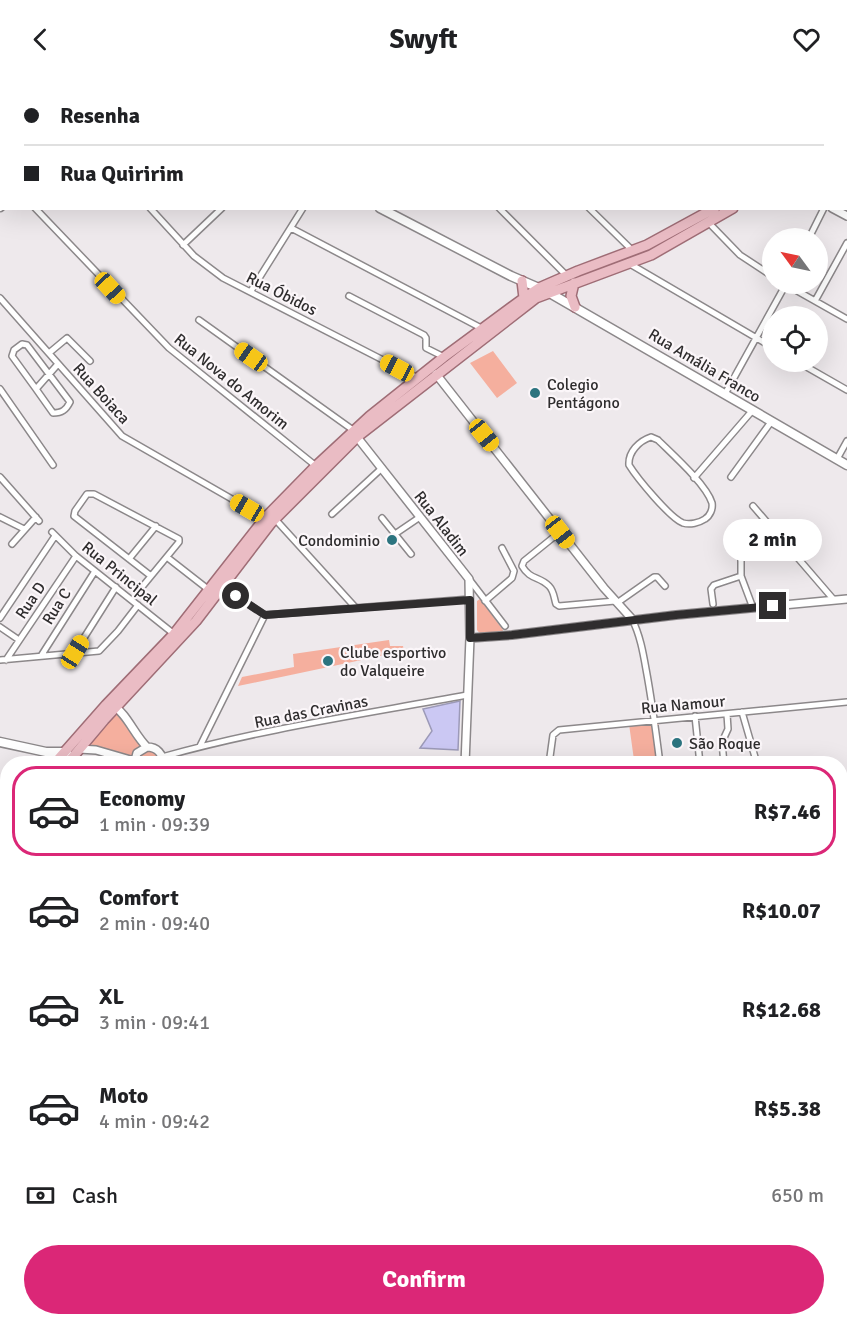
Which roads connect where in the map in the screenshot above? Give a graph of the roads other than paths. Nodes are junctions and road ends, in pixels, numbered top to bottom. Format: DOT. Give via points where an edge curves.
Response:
graph roads {
  1 [pos="37,210"];
  2 [pos="152,210"];
  3 [pos="220,210"];
  4 [pos="302,210"];
  5 [pos="384,210"];
  6 [pos="501,210"];
  7 [pos="591,210"];
  8 [pos="712,210"];
  9 [pos="730,210"];
  10 [pos="823,210"];
  11 [pos="709,223"];
  12 [pos="291,228"];
  13 [pos="814,228"];
  14 [pos="847,243"];
  15 [pos="183,244"];
  16 [pos="633,251"];
  17 [pos="630,264"];
  18 [pos="762,269"];
  19 [pos="571,279"];
  20 [pos="522,281"];
  21 [pos="544,290"];
  22 [pos="251,291"];
  23 [pos="780,294"];
  24 [pos="803,294"];
  25 [pos="349,296"];
  26 [pos="0,298"];
  27 [pos="524,298"];
  28 [pos="815,301"];
  29 [pos="574,307"];
  30 [pos="847,319"];
  31 [pos="199,320"];
  32 [pos="483,329"];
  33 [pos="757,338"];
  34 [pos="762,341"];
  35 [pos="49,353"];
  36 [pos="444,357"];
  37 [pos="90,361"];
  38 [pos="58,364"];
  39 [pos="816,372"];
  40 [pos="49,373"];
  41 [pos="436,374"];
  42 [pos="418,378"];
  43 [pos="0,389"];
  44 [pos="36,389"];
  45 [pos="847,390"];
  46 [pos="725,394"];
  47 [pos="752,411"];
  48 [pos="771,422"];
  49 [pos="355,434"];
  50 [pos="847,441"];
  51 [pos="837,459"];
  52 [pos="53,465"];
  53 [pos="847,465"];
  54 [pos="316,466"];
  55 [pos="382,468"];
  56 [pos="0,477"];
  57 [pos="731,477"];
  58 [pos="694,478"];
  59 [pos="753,506"];
  60 [pos="332,514"];
  61 [pos="0,517"];
  62 [pos="420,517"];
  63 [pos="270,519"];
  64 [pos="382,519"];
  65 [pos="156,526"];
  66 [pos="24,530"];
  67 [pos="560,532"];
  68 [pos="395,534"];
  69 [pos="12,544"];
  70 [pos="502,548"];
  71 [pos="741,552"];
  72 [pos="411,554"];
  73 [pos="76,556"];
  74 [pos="168,558"];
  75 [pos="129,559"];
  76 [pos="95,571"];
  77 [pos="151,576"];
  78 [pos="741,576"];
  79 [pos="470,579"];
  80 [pos="665,586"];
  81 [pos="116,587"];
  82 [pos="142,587"];
  83 [pos="222,587"];
  84 [pos="209,590"];
  85 [pos="847,599"];
  86 [pos="470,600"];
  87 [pos="834,600"];
  88 [pos="485,601"];
  89 [pos="616,602"];
  90 [pos="712,604"];
  91 [pos="138,605"];
  92 [pos="356,607"];
  93 [pos="753,608"];
  94 [pos="265,615"];
  95 [pos="0,618"];
  96 [pos="632,619"];
  97 [pos="505,626"];
  98 [pos="0,627"];
  99 [pos="174,634"];
  100 [pos="470,638"];
  101 [pos="19,640"];
  102 [pos="75,652"];
  103 [pos="41,656"];
  104 [pos="3,660"];
  105 [pos="467,695"];
  106 [pos="847,702"];
  107 [pos="106,705"];
  108 [pos="116,707"];
  109 [pos="742,712"];
  110 [pos="727,714"];
  111 [pos="695,716"];
  112 [pos="655,720"];
  113 [pos="0,742"];
  114 [pos="200,746"];
  115 [pos="147,747"];
  116 [pos="79,749"];
  117 [pos="62,753"];
  118 [pos="60,756"];
  119 [pos="73,756"];
  120 [pos="115,756"];
  121 [pos="136,756"];
  122 [pos="160,756"];
  123 [pos="173,756"];
  124 [pos="465,756"];
  125 [pos="550,756"];
  126 [pos="659,756"];
  127 [pos="699,756"];
  128 [pos="723,756"];
  129 [pos="755,756"];
  1 -- 54 [label="street, Rua Nova do Amorim" via="169,348"];
  2 -- 15 [label="street, Rua Óbidos"];
  3 -- 15 [label="street"];
  4 -- 12 [label="street"];
  5 -- 20 [label="main road, Rua Amália Franco"];
  6 -- 19 [label="street"];
  7 -- 16 [label="street"];
  8 -- 16 [label="main road"];
  9 -- 11 [label="main road"];
  10 -- 13 [label="street"];
  11 -- 17 [label="main road"];
  11 -- 18 [label="street" via="740,255"];
  12 -- 22 [label="street"];
  12 -- 32 [label="street"];
  14 -- 28 [label="street"];
  15 -- 22 [label="street, Rua Óbidos" via="212,271"];
  16 -- 19 [label="main road"];
  17 -- 19 [label="main road"];
  17 -- 33 [label="street"];
  19 -- 21 [label="main road"];
  19 -- 29 [label="main road"];
  20 -- 21 [label="main road, Rua Amália Franco"];
  20 -- 27 [label="main road"];
  21 -- 27 [label="main road"];
  21 -- 29 [label="main road, Rua Amália Franco"];
  21 -- 41 [label="main road"];
  22 -- 42 [label="street, Rua Óbidos"];
  23 -- 33 [label="street"];
  24 -- 28 [label="street"];
  25 -- 36 [label="street" via="424,335 426,348"];
  26 -- 35 [label="street, Rua Boiaca"];
  27 -- 32 [label="main road"];
  28 -- 30 [label="street"];
  29 -- 46 [label="main road, Rua Amália Franco"];
  31 -- 49 [label="street"];
  32 -- 36 [label="main road"];
  33 -- 34 [label="street"];
  33 -- 46 [label="street"];
  35 -- 37 [label="street" via="67,338"];
  35 -- 38 [label="street, Rua Boiaca"];
  36 -- 42 [label="main road"];
  38 -- 40 [label="street"];
  38 -- 63 [label="street, Rua Boiaca" via="128,440"];
  39 -- 45 [label="street"];
  40 -- 44 [label="street"];
  40 -- 44 [label="street" via="70,402 67,409 53,413"];
  40 -- 44 [label="street" via="27,345 14,350 12,356"];
  41 -- 49 [label="main road"];
  41 -- 67 [label="street"];
  42 -- 49 [label="main road"];
  43 -- 52 [label="street"];
  46 -- 47 [label="main road, Rua Amália Franco"];
  47 -- 48 [label="main road, Rua Amália Franco"];
  47 -- 58 [label="street"];
  48 -- 51 [label="main road, Rua Amália Franco"];
  48 -- 57 [label="street"];
  49 -- 54 [label="main road"];
  49 -- 55 [label="street, Rua Aladim"];
  49 -- 63 [label="main road"];
  50 -- 51 [label="street"];
  51 -- 53 [label="main road, Rua Amália Franco"];
  54 -- 63 [label="main road"];
  55 -- 60 [label="street"];
  55 -- 62 [label="street, Rua Aladim"];
  56 -- 66 [label="street" via="38,519"];
  58 -- 58 [label="street" via="654,438 644,440 629,456 628,465 672,516 685,524 704,520 712,508"];
  59 -- 87 [label="street"];
  61 -- 66 [label="street"];
  62 -- 68 [label="street"];
  62 -- 79 [label="street, Rua Aladim"];
  63 -- 83 [label="main road"];
  63 -- 84 [label="main road"];
  63 -- 92 [label="street, Rua Boiaca"];
  64 -- 68 [label="street"];
  65 -- 74 [label="street" via="180,540"];
  65 -- 75 [label="street"];
  65 -- 75 [label="street" via="94,494 86,496 74,515"];
  66 -- 69 [label="street"];
  67 -- 89 [label="street"];
  67 -- 89 [label="street" via="524,561 522,566 527,574 547,584 559,606"];
  68 -- 72 [label="street"];
  70 -- 88 [label="street" via="514,571 512,578"];
  71 -- 78 [label="street"];
  73 -- 76 [label="street, Rua Principal"];
  73 -- 95 [label="street, Rua Principal" via="54,534"];
  73 -- 101 [label="street, Rua D"];
  74 -- 77 [label="street"];
  74 -- 84 [label="street"];
  75 -- 77 [label="street"];
  76 -- 81 [label="street, Rua Principal"];
  76 -- 103 [label="street, Rua C"];
  77 -- 82 [label="street"];
  78 -- 90 [label="street" via="714,585"];
  78 -- 93 [label="street"];
  79 -- 86 [label="street"];
  79 -- 88 [label="street, Rua Aladim"];
  80 -- 89 [label="street" via="654,577"];
  81 -- 91 [label="street, Rua Principal"];
  81 -- 102 [label="street"];
  83 -- 94 [label="street"];
  83 -- 108 [label="main road" via="189,629"];
  84 -- 99 [label="main road"];
  85 -- 87 [label="street"];
  86 -- 92 [label="street"];
  86 -- 100 [label="street"];
  87 -- 93 [label="street"];
  88 -- 97 [label="street, Rua Aladim"];
  89 -- 96 [label="street"];
  91 -- 99 [label="street, Rua Principal"];
  91 -- 102 [label="street" via="99,651"];
  92 -- 94 [label="street"];
  93 -- 96 [label="street"];
  94 -- 114 [label="street"];
  96 -- 100 [label="street"];
  96 -- 112 [label="street"];
  98 -- 101 [label="street"];
  99 -- 107 [label="main road"];
  100 -- 105 [label="street"];
  101 -- 104 [label="street, Rua D"];
  102 -- 103 [label="street"];
  103 -- 104 [label="street"];
  105 -- 114 [label="street, Rua das Cravinas"];
  105 -- 124 [label="street"];
  106 -- 109 [label="street, Rua Namour"];
  107 -- 108 [label="street"];
  107 -- 117 [label="main road"];
  108 -- 115 [label="street"];
  108 -- 116 [label="main road"];
  109 -- 110 [label="street, Rua Namour"];
  109 -- 129 [label="street"];
  110 -- 111 [label="street, Rua Namour"];
  110 -- 128 [label="street"];
  111 -- 112 [label="street, Rua Namour"];
  111 -- 127 [label="street"];
  112 -- 125 [label="street, Rua Namour" via="559,730 552,735"];
  112 -- 126 [label="street"];
  113 -- 117 [label="main road"];
  114 -- 123 [label="street, Rua das Cravinas"];
  115 -- 121 [label="street"];
  115 -- 122 [label="street"];
  116 -- 117 [label="main road"];
  116 -- 119 [label="main road"];
  116 -- 120 [label="street"];
  117 -- 118 [label="main road"];
}
